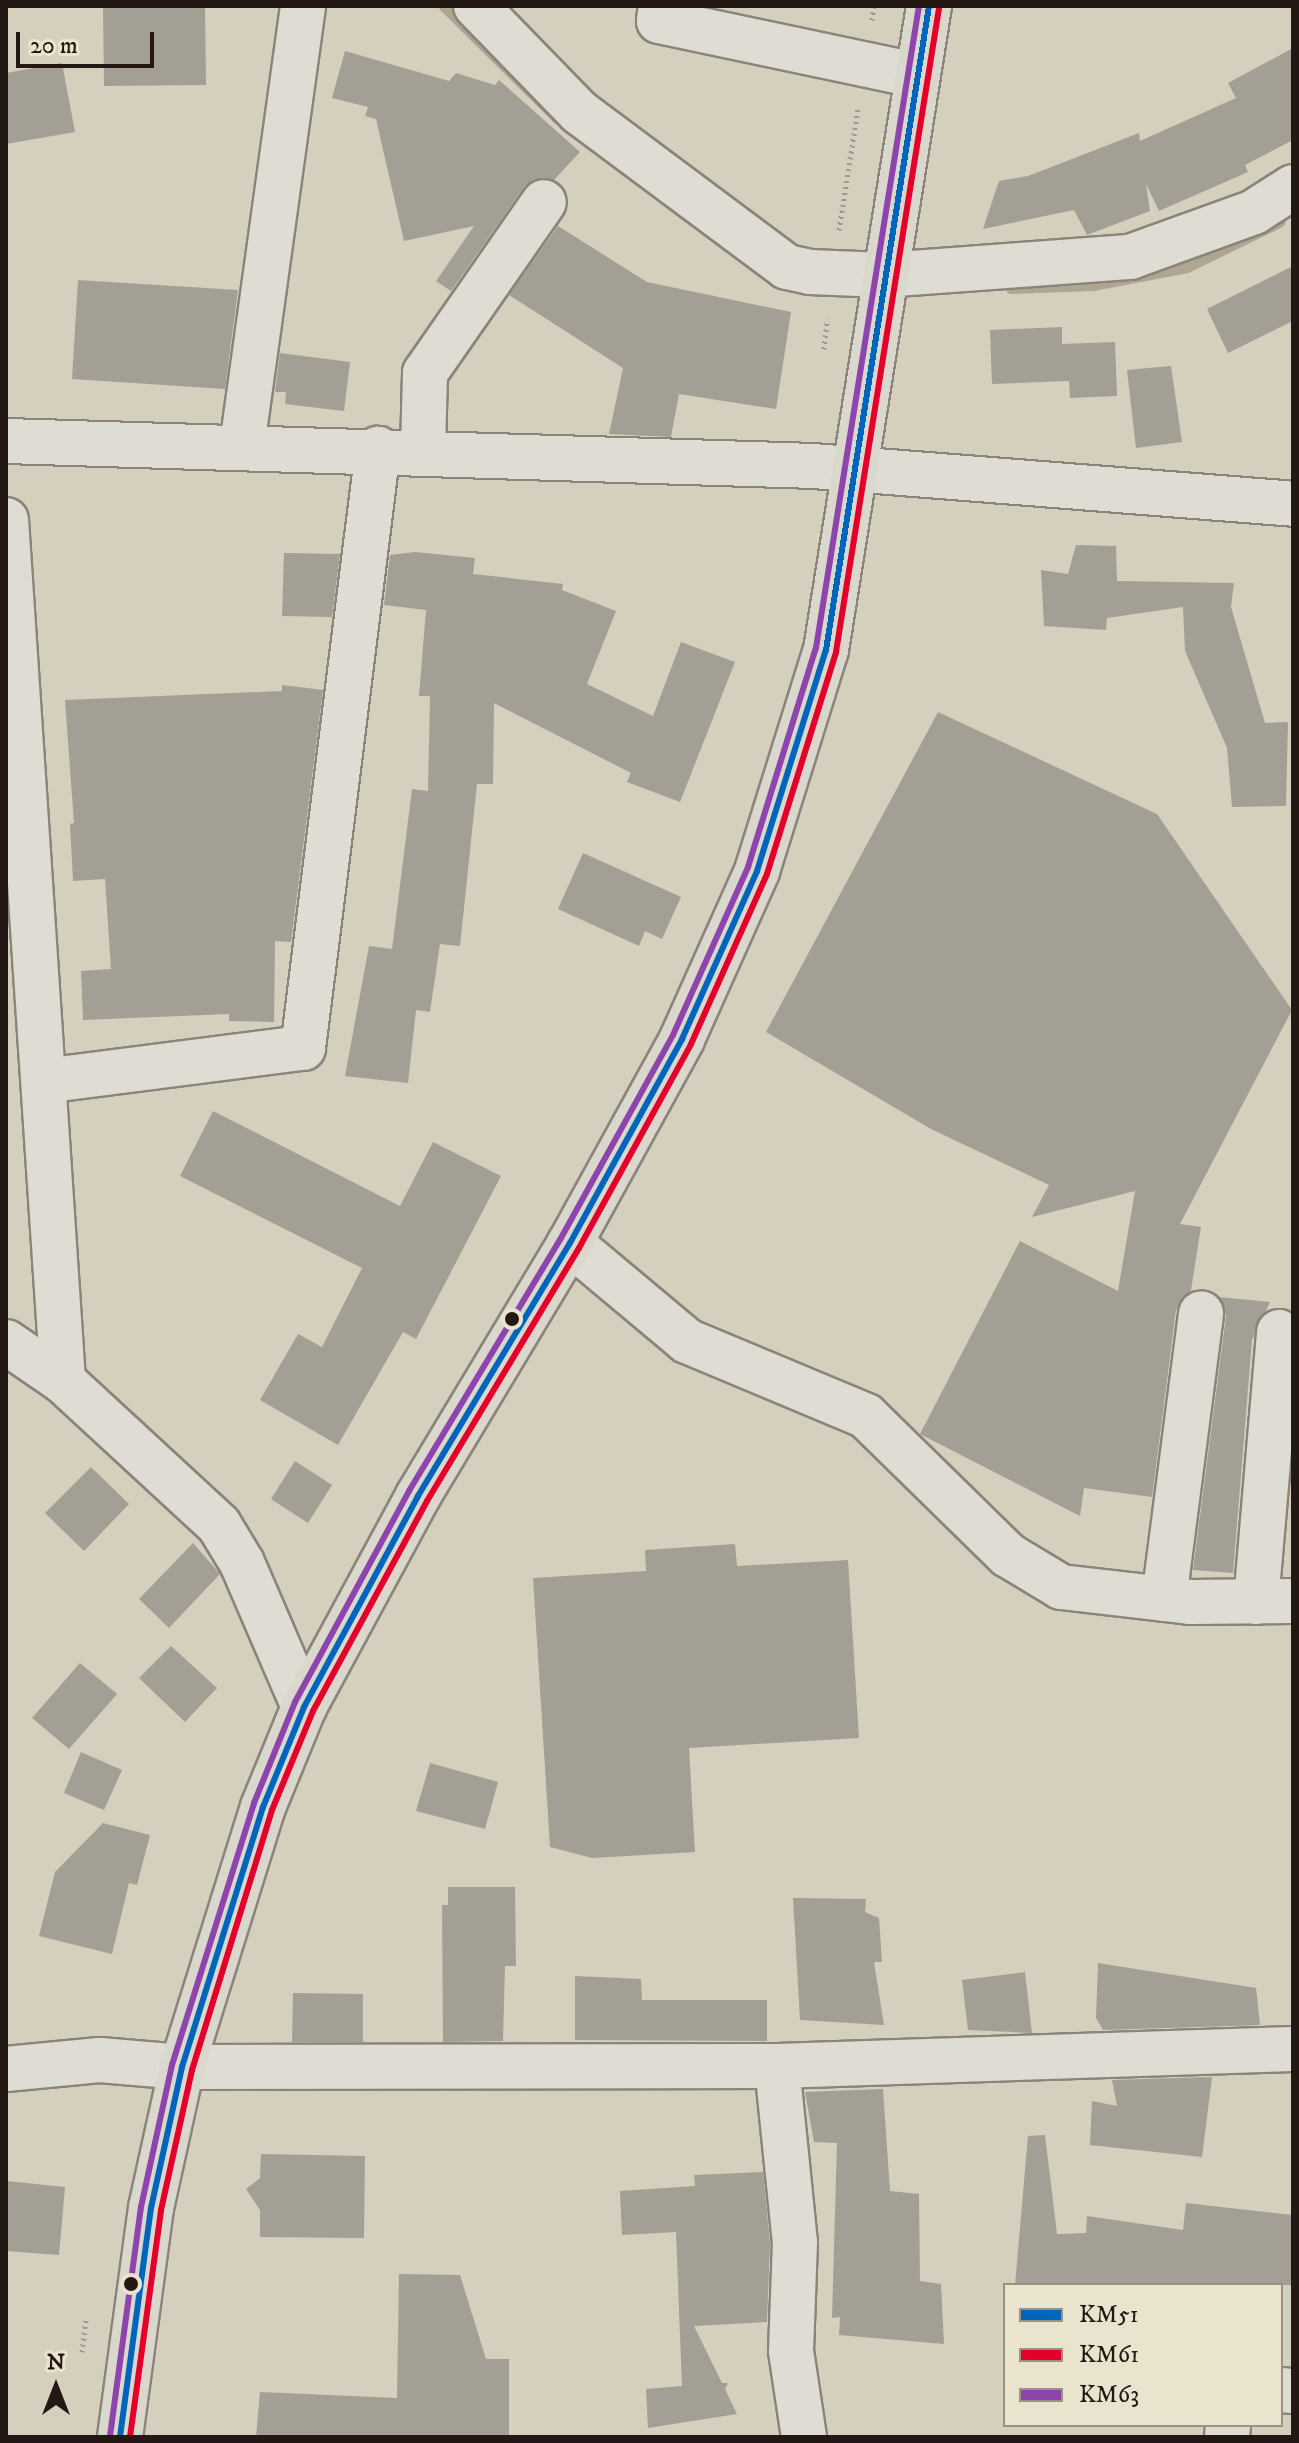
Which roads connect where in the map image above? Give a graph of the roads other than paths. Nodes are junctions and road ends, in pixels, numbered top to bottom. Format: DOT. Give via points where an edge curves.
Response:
graph roads {
  1 [pos="303,6"];
  2 [pos="476,6"];
  3 [pos="661,6"];
  4 [pos="929,6"];
  5 [pos="916,75"];
  6 [pos="1293,187"];
  7 [pos="544,202"];
  8 [pos="882,292"];
  9 [pos="6,441"];
  10 [pos="242,446"];
  11 [pos="378,449"];
  12 [pos="423,450"];
  13 [pos="854,468"];
  14 [pos="1293,504"];
  15 [pos="6,520"];
  16 [pos="44,1081"];
  17 [pos="570,1243"];
  18 [pos="1201,1313"];
  19 [pos="1279,1332"];
  20 [pos="10,1352"];
  21 [pos="63,1381"];
  22 [pos="1164,1599"];
  23 [pos="1274,1601"];
  24 [pos="304,1707"];
  25 [pos="1293,2049"];
  26 [pos="777,2066"];
  27 [pos="182,2067"];
  28 [pos="6,2069"];
  29 [pos="120,2437"];
  30 [pos="804,2437"];
  1 -- 10 [label="street"];
  2 -- 8 [label="street" via="579,112 787,267"];
  3 -- 5 [label="street" via="659,21"];
  4 -- 5 [label="main road"];
  5 -- 8 [label="main road"];
  6 -- 8 [label="street" via="1254,212 1130,257"];
  7 -- 12 [label="street" via="425,373"];
  8 -- 13 [label="main road"];
  9 -- 10 [label="street"];
  10 -- 11 [label="street"];
  11 -- 12 [label="street"];
  11 -- 16 [label="street" via="303,1048"];
  12 -- 13 [label="street"];
  13 -- 14 [label="street"];
  13 -- 17 [label="main road" via="826,650 757,871 682,1039"];
  15 -- 16 [label="street"];
  16 -- 21 [label="street"];
  17 -- 22 [label="street" via="687,1341 866,1416 1008,1555 1061,1587"];
  17 -- 24 [label="main road" via="418,1496"];
  18 -- 22 [label="street"];
  19 -- 23 [label="street"];
  20 -- 21 [label="street"];
  21 -- 24 [label="street" via="219,1525 271,1624"];
  22 -- 23 [label="street"];
  24 -- 27 [label="main road" via="224,1921"];
  25 -- 26 [label="street"];
  26 -- 27 [label="street"];
  26 -- 30 [label="street" via="795,2242 791,2351"];
  27 -- 28 [label="street" via="100,2060"];
  27 -- 29 [label="main road" via="151,2208"];
}
